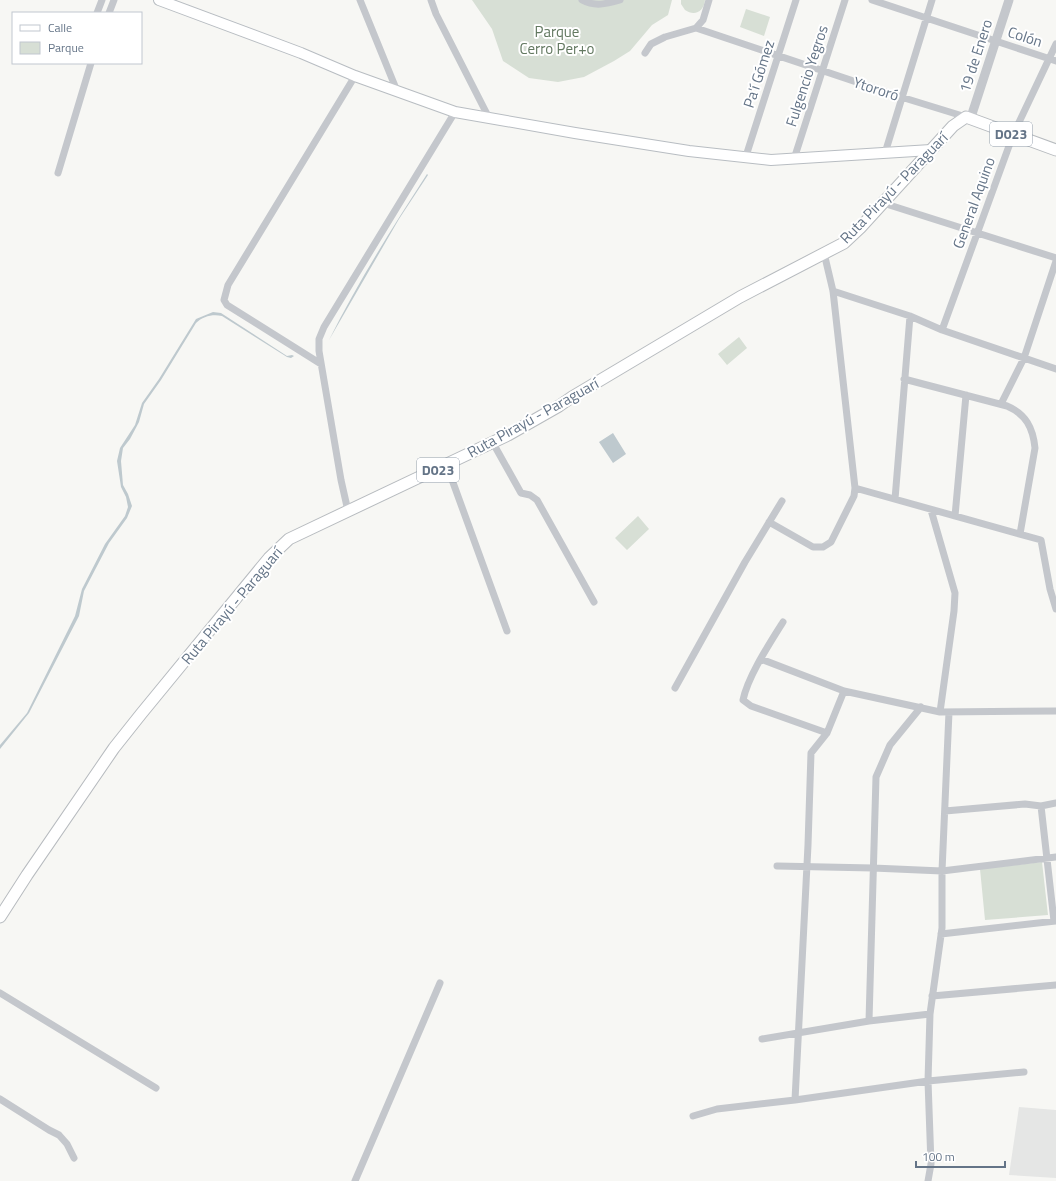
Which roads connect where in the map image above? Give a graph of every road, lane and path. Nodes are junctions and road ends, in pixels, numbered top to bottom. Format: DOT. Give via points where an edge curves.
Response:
graph roads {
  1 [pos="102,0"];
  2 [pos="114,0"];
  3 [pos="159,0"];
  4 [pos="360,0"];
  5 [pos="431,0"];
  6 [pos="582,0"];
  7 [pos="620,0"];
  8 [pos="709,0"];
  9 [pos="796,0"];
  10 [pos="845,0"];
  11 [pos="872,0"];
  12 [pos="932,0"];
  13 [pos="1009,0"];
  14 [pos="97,12"];
  15 [pos="109,12"];
  16 [pos="926,18"];
  17 [pos="696,28"];
  18 [pos="996,41"];
  19 [pos="1056,44"];
  20 [pos="645,53"];
  21 [pos="778,56"];
  22 [pos="1052,60"];
  23 [pos="91,64"];
  24 [pos="822,71"];
  25 [pos="355,76"];
  26 [pos="397,91"];
  27 [pos="901,97"];
  28 [pos="455,112"];
  29 [pos="966,117"];
  30 [pos="489,118"];
  31 [pos="1013,135"];
  32 [pos="931,150"];
  33 [pos="1056,150"];
  34 [pos="885,153"];
  35 [pos="746,156"];
  36 [pos="794,159"];
  37 [pos="58,173"];
  38 [pos="883,203"];
  39 [pos="977,234"];
  40 [pos="824,253"];
  41 [pos="1056,258"];
  42 [pos="1056,261"];
  43 [pos="833,291"];
  44 [pos="910,316"];
  45 [pos="942,330"];
  46 [pos="1024,358"];
  47 [pos="321,364"];
  48 [pos="1056,369"];
  49 [pos="904,379"];
  50 [pos="966,395"];
  51 [pos="1001,404"];
  52 [pos="493,443"];
  53 [pos="447,466"];
  54 [pos="855,488"];
  55 [pos="895,499"];
  56 [pos="782,501"];
  57 [pos="931,510"];
  58 [pos="348,511"];
  59 [pos="955,516"];
  60 [pos="769,522"];
  61 [pos="1020,534"];
  62 [pos="594,602"];
  63 [pos="1056,609"];
  64 [pos="783,622"];
  65 [pos="507,631"];
  66 [pos="761,659"];
  67 [pos="675,688"];
  68 [pos="844,691"];
  69 [pos="921,707"];
  70 [pos="1056,711"];
  71 [pos="940,712"];
  72 [pos="949,712"];
  73 [pos="826,733"];
  74 [pos="1056,803"];
  75 [pos="1041,806"];
  76 [pos="945,811"];
  77 [pos="1056,857"];
  78 [pos="1047,858"];
  79 [pos="777,866"];
  80 [pos="806,867"];
  81 [pos="874,868"];
  82 [pos="942,871"];
  83 [pos="0,917"];
  84 [pos="1055,921"];
  85 [pos="941,934"];
  86 [pos="440,983"];
  87 [pos="1056,984"];
  88 [pos="0,993"];
  89 [pos="932,996"];
  90 [pos="930,1014"];
  91 [pos="869,1020"];
  92 [pos="798,1033"];
  93 [pos="762,1040"];
  94 [pos="1024,1072"];
  95 [pos="928,1081"];
  96 [pos="156,1088"];
  97 [pos="0,1099"];
  98 [pos="795,1100"];
  99 [pos="693,1116"];
  100 [pos="74,1158"];
  101 [pos="355,1181"];
  102 [pos="928,1181"];
  1 -- 14 [label="street"];
  2 -- 15 [label="street"];
  3 -- 25 [label="main road"];
  4 -- 26 [label="street"];
  5 -- 30 [label="street"];
  6 -- 7 [label="street" via="603,5"];
  8 -- 17 [label="street" via="703,20"];
  9 -- 21 [label="street, Pa'í Gómez"];
  10 -- 24 [label="street, Fulgencio Yegros"];
  11 -- 16 [label="street, Colón"];
  12 -- 16 [label="street"];
  13 -- 18 [label="street, 19 de Enero"];
  16 -- 18 [label="street, Colón"];
  16 -- 27 [label="street"];
  17 -- 20 [label="street" via="665,37 651,44"];
  17 -- 21 [label="street, Ytororó"];
  18 -- 22 [label="street, Colón"];
  18 -- 29 [label="street, 19 de Enero" via="972,114"];
  19 -- 22 [label="street, General Aquino"];
  21 -- 24 [label="street, Ytororó"];
  21 -- 35 [label="street, Pa'í Gómez"];
  22 -- 31 [label="street, General Aquino"];
  23 -- 37 [label="street"];
  24 -- 27 [label="street, Ytororó"];
  24 -- 36 [label="street, Fulgencio Yegros"];
  25 -- 26 [label="main road"];
  25 -- 47 [label="street" via="228,285 224,300 227,305"];
  26 -- 28 [label="main road"];
  27 -- 29 [label="street, Ytororó"];
  27 -- 34 [label="street"];
  28 -- 30 [label="main road"];
  28 -- 47 [label="street" via="324,327 319,351"];
  29 -- 31 [label="main road, Ytororó / D023"];
  29 -- 32 [label="main road, Ruta Pirayú - Paraguarí / D023" via="953,126"];
  30 -- 35 [label="main road" via="689,151"];
  31 -- 33 [label="main road, Ytororó / D023"];
  31 -- 39 [label="street, General Aquino"];
  32 -- 34 [label="main road"];
  32 -- 38 [label="main road, Ruta Pirayú - Paraguarí / D023"];
  34 -- 36 [label="main road"];
  35 -- 36 [label="main road" via="771,160"];
  38 -- 39 [label="street"];
  38 -- 40 [label="main road, Ruta Pirayú - Paraguarí / D023" via="844,243"];
  39 -- 41 [label="street"];
  39 -- 45 [label="street, General Aquino"];
  40 -- 43 [label="street"];
  40 -- 52 [label="main road, Ruta Pirayú - Paraguarí / D023" via="740,297"];
  42 -- 46 [label="street"];
  43 -- 44 [label="street"];
  43 -- 54 [label="street"];
  44 -- 45 [label="street"];
  44 -- 49 [label="street"];
  45 -- 46 [label="street"];
  46 -- 48 [label="street"];
  46 -- 51 [label="street"];
  47 -- 58 [label="street"];
  49 -- 50 [label="street"];
  49 -- 55 [label="street"];
  50 -- 51 [label="street"];
  50 -- 59 [label="street"];
  51 -- 61 [label="street" via="1014,409 1025,418 1033,434 1035,448"];
  52 -- 53 [label="main road, Ruta Pirayú - Paraguarí / D023"];
  52 -- 62 [label="street" via="522,493 537,500"];
  53 -- 58 [label="main road, Ruta Pirayú - Paraguarí / D023"];
  53 -- 65 [label="street"];
  54 -- 55 [label="street"];
  54 -- 60 [label="street" via="854,496 831,542 822,547 813,547"];
  55 -- 57 [label="street"];
  56 -- 60 [label="street"];
  57 -- 59 [label="street"];
  57 -- 71 [label="street" via="955,593"];
  58 -- 83 [label="main road, Ruta Pirayú - Paraguarí / D023" via="289,540 269,558 114,748"];
  59 -- 61 [label="street"];
  60 -- 67 [label="street" via="744,562"];
  61 -- 63 [label="street" via="1041,540"];
  64 -- 66 [label="street"];
  66 -- 68 [label="street"];
  66 -- 73 [label="street" via="744,692 743,700 751,706"];
  68 -- 69 [label="street"];
  68 -- 73 [label="street"];
  69 -- 71 [label="street"];
  69 -- 81 [label="street" via="890,745 876,777"];
  70 -- 72 [label="street"];
  71 -- 72 [label="street"];
  72 -- 76 [label="street"];
  73 -- 80 [label="street" via="811,753"];
  74 -- 75 [label="street"];
  75 -- 76 [label="street" via="1025,804"];
  75 -- 78 [label="street"];
  76 -- 82 [label="street"];
  77 -- 78 [label="street"];
  78 -- 82 [label="street"];
  78 -- 84 [label="street"];
  79 -- 80 [label="street"];
  80 -- 81 [label="street"];
  80 -- 92 [label="street"];
  81 -- 82 [label="street"];
  81 -- 91 [label="street"];
  82 -- 85 [label="street"];
  84 -- 85 [label="street"];
  85 -- 89 [label="street"];
  86 -- 101 [label="street"];
  87 -- 89 [label="street"];
  88 -- 96 [label="street"];
  89 -- 90 [label="street"];
  90 -- 91 [label="street"];
  90 -- 95 [label="street"];
  91 -- 92 [label="street"];
  92 -- 93 [label="street"];
  92 -- 98 [label="street"];
  94 -- 95 [label="street"];
  95 -- 98 [label="street"];
  95 -- 102 [label="street" via="931,1164"];
  97 -- 100 [label="street" via="59,1136 67,1144"];
  98 -- 99 [label="street" via="717,1109"];
}
